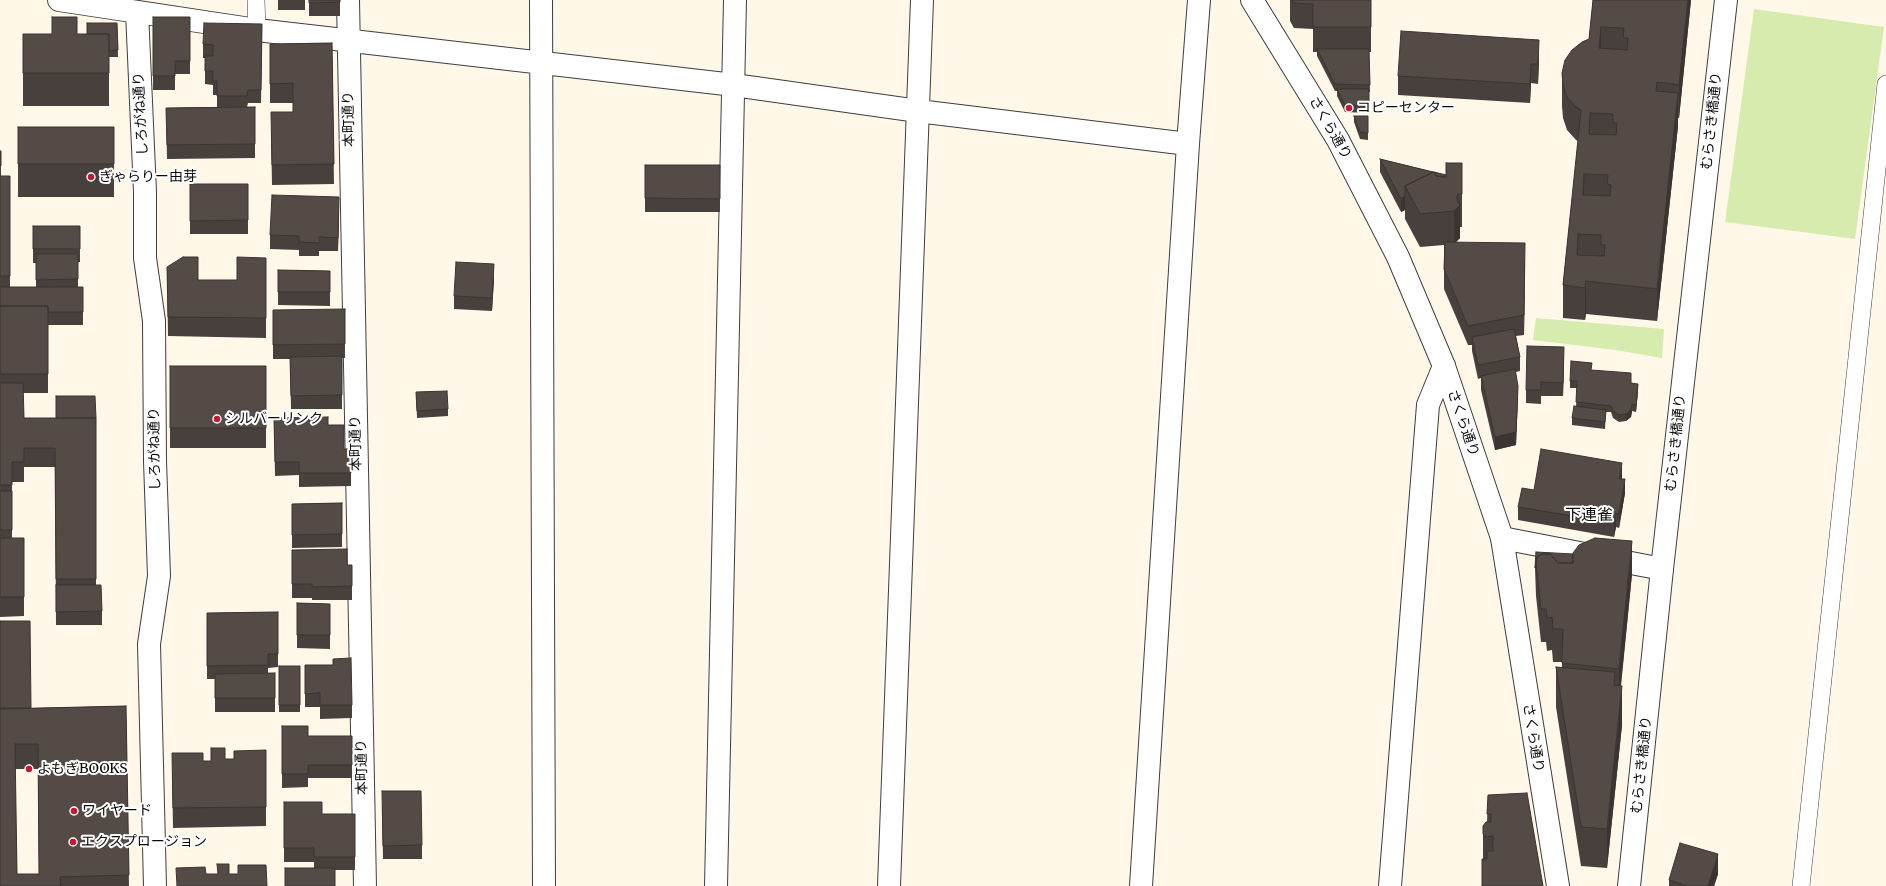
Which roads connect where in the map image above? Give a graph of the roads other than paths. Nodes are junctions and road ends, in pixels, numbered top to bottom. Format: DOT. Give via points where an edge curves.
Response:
graph roads {
  1 [pos="60,0"];
  2 [pos="256,0"];
  3 [pos="348,0"];
  4 [pos="541,0"];
  5 [pos="735,0"];
  6 [pos="922,0"];
  7 [pos="1200,0"];
  8 [pos="1252,0"];
  9 [pos="1726,0"];
  10 [pos="94,2"];
  11 [pos="137,12"];
  12 [pos="257,30"];
  13 [pos="348,42"];
  14 [pos="541,64"];
  15 [pos="1886,84"];
  16 [pos="734,85"];
  17 [pos="918,110"];
  18 [pos="1188,144"];
  19 [pos="1444,366"];
  20 [pos="1502,538"];
  21 [pos="1662,569"];
  22 [pos="155,886"];
  23 [pos="365,886"];
  24 [pos="544,886"];
  25 [pos="716,886"];
  26 [pos="889,886"];
  27 [pos="1141,886"];
  28 [pos="1390,886"];
  29 [pos="1558,886"];
  30 [pos="1629,886"];
  31 [pos="1801,886"];
  1 -- 10 [label="street"];
  2 -- 12 [label="lane"];
  3 -- 13 [label="street, 本町通り"];
  4 -- 14 [label="street"];
  5 -- 16 [label="street"];
  6 -- 17 [label="street"];
  7 -- 18 [label="street"];
  8 -- 19 [label="street, さくら通り" via="1338,140 1398,257"];
  9 -- 21 [label="street, むらさき橋通り"];
  10 -- 11 [label="street"];
  11 -- 12 [label="street"];
  11 -- 22 [label="street, しろがね通り" via="145,192 145,258 154,321 159,576 149,644"];
  12 -- 13 [label="street"];
  13 -- 14 [label="street"];
  13 -- 23 [label="street, 本町通り"];
  14 -- 16 [label="street"];
  14 -- 24 [label="street"];
  15 -- 31 [label="lane"];
  16 -- 17 [label="street"];
  16 -- 25 [label="street"];
  17 -- 18 [label="street"];
  17 -- 26 [label="street"];
  18 -- 27 [label="street"];
  19 -- 20 [label="street, さくら通り"];
  19 -- 28 [label="street" via="1428,405"];
  20 -- 21 [label="street"];
  20 -- 29 [label="street, さくら通り"];
  21 -- 30 [label="street, むらさき橋通り"];
}
